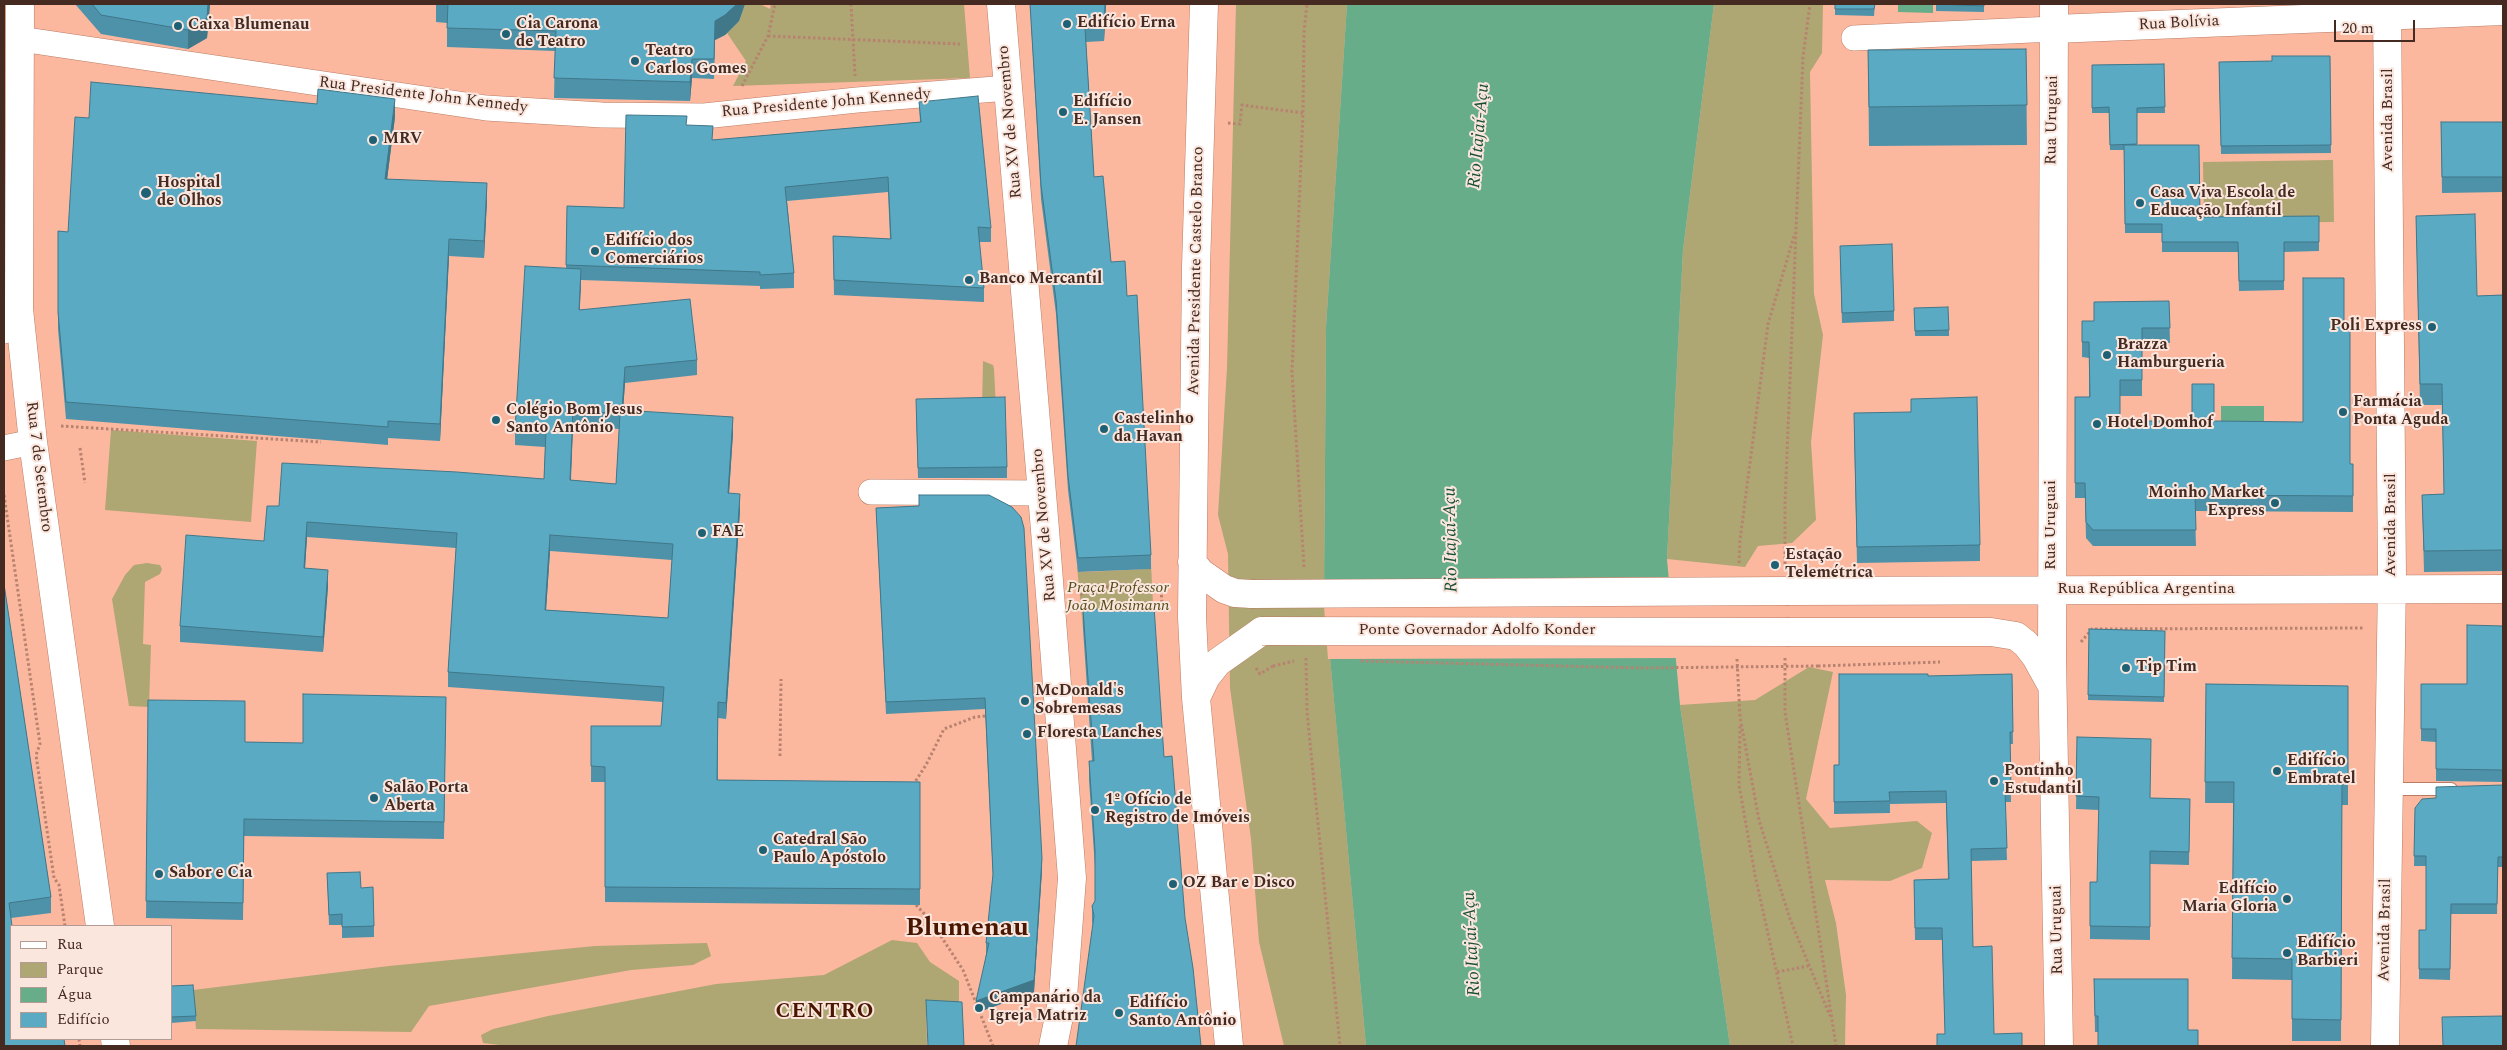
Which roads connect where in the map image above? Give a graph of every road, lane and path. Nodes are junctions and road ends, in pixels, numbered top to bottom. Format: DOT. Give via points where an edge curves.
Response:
graph roads {
  1 [pos="20,4"];
  2 [pos="774,4"];
  3 [pos="851,4"];
  4 [pos="1001,4"];
  5 [pos="1204,4"];
  6 [pos="1308,4"];
  7 [pos="1810,4"];
  8 [pos="2388,9"];
  9 [pos="2503,11"];
  10 [pos="2054,16"];
  11 [pos="768,36"];
  12 [pos="1854,38"];
  13 [pos="20,39"];
  14 [pos="853,40"];
  15 [pos="960,44"];
  16 [pos="1008,88"];
  17 [pos="740,90"];
  18 [pos="857,100"];
  19 [pos="1303,113"];
  20 [pos="1221,122"];
  21 [pos="11,320"];
  22 [pos="61,426"];
  23 [pos="33,442"];
  24 [pos="321,442"];
  25 [pos="4,448"];
  26 [pos="80,448"];
  27 [pos="85,483"];
  28 [pos="871,492"];
  29 [pos="1042,493"];
  30 [pos="4,495"];
  31 [pos="2392,551"];
  32 [pos="1192,562"];
  33 [pos="1304,576"];
  34 [pos="1787,582"];
  35 [pos="1069,588"];
  36 [pos="1081,588"];
  37 [pos="2347,589"];
  38 [pos="2392,589"];
  39 [pos="2503,589"];
  40 [pos="2052,590"];
  41 [pos="1162,610"];
  42 [pos="1085,622"];
  43 [pos="2392,627"];
  44 [pos="1787,642"];
  45 [pos="1306,654"];
  46 [pos="2052,657"];
  47 [pos="1308,660"];
  48 [pos="1355,661"];
  49 [pos="1947,662"];
  50 [pos="1273,666"];
  51 [pos="781,679"];
  52 [pos="2053,687"];
  53 [pos="1196,698"];
  54 [pos="985,716"];
  55 [pos="1740,718"];
  56 [pos="780,756"];
  57 [pos="910,789"];
  58 [pos="2388,789"];
  59 [pos="2465,789"];
  60 [pos="916,905"];
  61 [pos="65,925"];
  62 [pos="100,925"];
  63 [pos="1808,966"];
  64 [pos="1777,972"];
  65 [pos="1051,1045"];
  66 [pos="993,1046"];
  67 [pos="1229,1046"];
  68 [pos="1340,1046"];
  69 [pos="1794,1046"];
  70 [pos="1836,1046"];
  71 [pos="2060,1046"];
  72 [pos="2385,1046"];
  1 -- 13 [label="main road, Rua 7 de Setembro"];
  2 -- 11 [label="path"];
  3 -- 14 [label="path"];
  4 -- 16 [label="main road, Rua XV de Novembro"];
  5 -- 32 [label="main road, Avenida Presidente Castelo Branco"];
  6 -- 19 [label="path" via="1304,32"];
  7 -- 34 [label="path" via="1803,57 1785,504"];
  8 -- 9 [label="main road, Rua Bolívia"];
  8 -- 10 [label="main road, Rua Bolívia"];
  8 -- 31 [label="main road, Avenida Brasil"];
  10 -- 12 [label="street, Rua Bolívia"];
  10 -- 40 [label="main road, Rua Uruguai"];
  11 -- 14 [label="path"];
  11 -- 17 [label="path"];
  13 -- 18 [label="street, Rua Presidente John Kennedy" via="486,108 602,115 704,116"];
  13 -- 21 [label="main road, Rua 7 de Setembro"];
  14 -- 15 [label="path"];
  14 -- 18 [label="path"];
  16 -- 18 [label="street, Rua Presidente John Kennedy"];
  16 -- 29 [label="main road, Rua XV de Novembro"];
  19 -- 20 [label="path" via="1242,105 1240,124"];
  19 -- 33 [label="path" via="1292,372"];
  21 -- 23 [label="main road, Rua 7 de Setembro"];
  22 -- 24 [label="path"];
  23 -- 25 [label="street"];
  23 -- 62 [label="main road, Rua 7 de Setembro"];
  26 -- 27 [label="path"];
  28 -- 29 [label="street"];
  29 -- 65 [label="main road, Rua XV de Novembro" via="1072,878 1063,998"];
  30 -- 61 [label="path" via="40,744 36,755 54,878 60,885"];
  31 -- 37 [label="main road"];
  31 -- 38 [label="main road, Avenida Brasil"];
  32 -- 34 [label="main road, bridge" via="1201,573 1224,589 1252,594"];
  32 -- 53 [label="main road, Avenida Presidente Castelo Branco"];
  34 -- 40 [label="main road, Rua República Argentina"];
  35 -- 36 [label="path"];
  36 -- 41 [label="path" via="1161,585"];
  36 -- 42 [label="path"];
  37 -- 38 [label="main road, Rua República Argentina"];
  37 -- 40 [label="main road, Rua República Argentina"];
  38 -- 39 [label="main road, Rua República Argentina"];
  38 -- 43 [label="main road, Avenida Brasil"];
  40 -- 46 [label="main road, Rua Uruguai"];
  43 -- 46 [label="path" via="2092,629 2082,639 2076,655"];
  43 -- 58 [label="main road, Avenida Brasil"];
  44 -- 52 [label="main road" via="1991,632 2016,636 2031,650"];
  44 -- 53 [label="main road, Ponte Governador Adolfo Konder, bridge" via="1262,631 1218,662"];
  44 -- 70 [label="path" via="1785,712"];
  45 -- 68 [label="path" via="1307,712"];
  46 -- 52 [label="main road, Rua Uruguai"];
  47 -- 50 [label="path, bridge"];
  48 -- 49 [label="path, bridge" via="1641,668"];
  51 -- 56 [label="path"];
  52 -- 71 [label="main road, Rua Uruguai"];
  53 -- 67 [label="main road, Avenida Presidente Castelo Branco"];
  54 -- 57 [label="path" via="944,729"];
  55 -- 64 [label="path" via="1739,785"];
  58 -- 59 [label="lane"];
  58 -- 72 [label="main road, Avenida Brasil"];
  60 -- 66 [label="path" via="931,921 963,970"];
  63 -- 64 [label="path"];
  64 -- 69 [label="path"];
}
